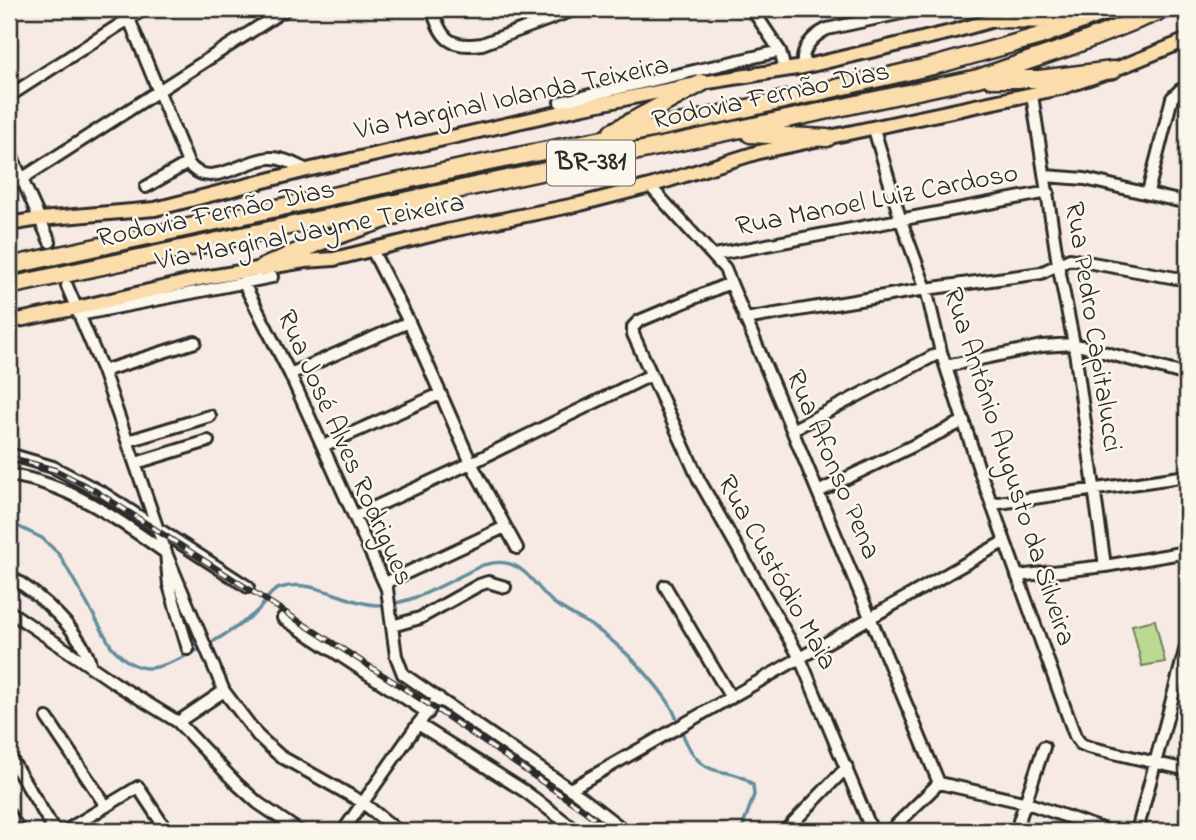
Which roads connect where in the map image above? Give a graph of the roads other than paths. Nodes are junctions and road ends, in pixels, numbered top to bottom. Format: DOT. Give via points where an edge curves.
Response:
graph roads {
  1 [pos="144,9"];
  2 [pos="286,9"];
  3 [pos="432,9"];
  4 [pos="576,9"];
  5 [pos="752,9"];
  6 [pos="1023,9"];
  7 [pos="1112,9"];
  8 [pos="1166,9"];
  9 [pos="911,11"];
  10 [pos="556,12"];
  11 [pos="127,14"];
  12 [pos="1089,18"];
  13 [pos="997,19"];
  14 [pos="1187,40"];
  15 [pos="779,51"];
  16 [pos="803,67"];
  17 [pos="785,70"];
  18 [pos="1113,70"];
  19 [pos="978,78"];
  20 [pos="702,83"];
  21 [pos="158,90"];
  22 [pos="1187,90"];
  23 [pos="1032,95"];
  24 [pos="9,96"];
  25 [pos="560,102"];
  26 [pos="874,129"];
  27 [pos="730,133"];
  28 [pos="827,138"];
  29 [pos="596,141"];
  30 [pos="9,150"];
  31 [pos="188,163"];
  32 [pos="307,170"];
  33 [pos="1045,176"];
  34 [pos="20,180"];
  35 [pos="9,185"];
  36 [pos="650,186"];
  37 [pos="146,187"];
  38 [pos="1048,192"];
  39 [pos="1148,192"];
  40 [pos="439,195"];
  41 [pos="1187,203"];
  42 [pos="900,218"];
  43 [pos="40,219"];
  44 [pos="9,224"];
  45 [pos="50,242"];
  46 [pos="372,250"];
  47 [pos="714,255"];
  48 [pos="1058,264"];
  49 [pos="9,267"];
  50 [pos="267,272"];
  51 [pos="1187,280"];
  52 [pos="243,282"];
  53 [pos="730,283"];
  54 [pos="9,286"];
  55 [pos="67,286"];
  56 [pos="926,289"];
  57 [pos="78,312"];
  58 [pos="745,319"];
  59 [pos="9,322"];
  60 [pos="408,322"];
  61 [pos="195,342"];
  62 [pos="1074,345"];
  63 [pos="942,352"];
  64 [pos="946,366"];
  65 [pos="103,371"];
  66 [pos="290,374"];
  67 [pos="651,375"];
  68 [pos="1187,375"];
  69 [pos="440,394"];
  70 [pos="210,416"];
  71 [pos="964,421"];
  72 [pos="792,430"];
  73 [pos="128,441"];
  74 [pos="208,441"];
  75 [pos="323,446"];
  76 [pos="9,454"];
  77 [pos="136,463"];
  78 [pos="471,463"];
  79 [pos="9,475"];
  80 [pos="1187,476"];
  81 [pos="1094,490"];
  82 [pos="818,492"];
  83 [pos="992,504"];
  84 [pos="355,516"];
  85 [pos="505,527"];
  86 [pos="159,530"];
  87 [pos="1004,541"];
  88 [pos="517,548"];
  89 [pos="1187,552"];
  90 [pos="166,553"];
  91 [pos="1105,566"];
  92 [pos="9,576"];
  93 [pos="1017,576"];
  94 [pos="386,586"];
  95 [pos="665,586"];
  96 [pos="248,587"];
  97 [pos="505,587"];
  98 [pos="9,611"];
  99 [pos="871,617"];
  100 [pos="283,618"];
  101 [pos="392,626"];
  102 [pos="1187,643"];
  103 [pos="188,649"];
  104 [pos="800,658"];
  105 [pos="91,667"];
  106 [pos="224,691"];
  107 [pos="439,698"];
  108 [pos="731,698"];
  109 [pos="428,713"];
  110 [pos="47,718"];
  111 [pos="178,722"];
  112 [pos="418,724"];
  113 [pos="1044,747"];
  114 [pos="9,755"];
  115 [pos="1155,762"];
  116 [pos="847,767"];
  117 [pos="1187,770"];
  118 [pos="939,783"];
  119 [pos="570,789"];
  120 [pos="362,802"];
  121 [pos="1027,803"];
  122 [pos="106,806"];
  123 [pos="9,814"];
  124 [pos="20,831"];
  125 [pos="55,831"];
  126 [pos="65,831"];
  127 [pos="167,831"];
  128 [pos="299,831"];
  129 [pos="343,831"];
  130 [pos="398,831"];
  131 [pos="577,831"];
  132 [pos="625,831"];
  133 [pos="785,831"];
  134 [pos="873,831"];
  135 [pos="890,831"];
  136 [pos="1019,831"];
  137 [pos="1108,831"];
  138 [pos="1138,831"];
  1 -- 11 [label="street"];
  2 -- 21 [label="street"];
  3 -- 10 [label="street" via="447,40 463,45 482,44"];
  4 -- 10 [label="street"];
  5 -- 15 [label="street"];
  6 -- 13 [label="main road, Via Marginal Iolanda Teixeira"];
  7 -- 12 [label="highway, Rodovia Fernão Dias / BR-381"];
  8 -- 19 [label="highway, Rodovia Fernão Dias / BR-381"];
  9 -- 16 [label="street" via="827,29 803,53"];
  11 -- 21 [label="street"];
  11 -- 24 [label="street"];
  12 -- 13 [label="highway"];
  12 -- 29 [label="highway, Rodovia Fernão Dias / BR-381" via="937,65"];
  13 -- 16 [label="main road, Via Marginal Iolanda Teixeira"];
  14 -- 18 [label="main road, Via Marginal Jayme Teixeira"];
  15 -- 17 [label="street"];
  15 -- 25 [label="street"];
  16 -- 17 [label="main road, Via Marginal Iolanda Teixeira"];
  17 -- 20 [label="main road, Via Marginal Iolanda Teixeira"];
  18 -- 19 [label="highway" via="1039,79"];
  18 -- 23 [label="main road, Via Marginal Jayme Teixeira"];
  19 -- 27 [label="highway, Rodovia Fernão Dias / BR-381"];
  20 -- 29 [label="highway"];
  20 -- 32 [label="main road, Via Marginal Iolanda Teixeira"];
  21 -- 31 [label="street"];
  21 -- 34 [label="street"];
  22 -- 39 [label="street" via="1172,98"];
  23 -- 26 [label="main road, Via Marginal Jayme Teixeira"];
  23 -- 33 [label="street, Rua Pedro Capitalucci"];
  26 -- 28 [label="main road, Via Marginal Jayme Teixeira"];
  26 -- 42 [label="street, Rua Antônio Augusto da Silveira"];
  27 -- 28 [label="highway"];
  27 -- 40 [label="highway, Rodovia Fernão Dias / BR-381"];
  28 -- 36 [label="main road, Via Marginal Jayme Teixeira" via="758,152"];
  29 -- 49 [label="highway, Rodovia Fernão Dias / BR-381"];
  30 -- 34 [label="street"];
  31 -- 32 [label="street" via="194,172 207,176 269,158"];
  31 -- 37 [label="street"];
  32 -- 43 [label="main road, Via Marginal Iolanda Teixeira" via="155,209"];
  33 -- 38 [label="street, Rua Pedro Capitalucci"];
  33 -- 39 [label="street"];
  34 -- 35 [label="street"];
  34 -- 43 [label="street"];
  36 -- 46 [label="main road, Via Marginal Jayme Teixeira"];
  36 -- 47 [label="street, Rua Afonso Pena"];
  38 -- 42 [label="street, Rua Manoel Luiz Cardoso"];
  38 -- 48 [label="street, Rua Pedro Capitalucci"];
  39 -- 41 [label="street"];
  40 -- 50 [label="highway" via="319,242"];
  40 -- 54 [label="highway, Rodovia Fernão Dias / BR-381"];
  42 -- 47 [label="street, Rua Manoel Luiz Cardoso"];
  42 -- 56 [label="street, Rua Antônio Augusto da Silveira"];
  43 -- 44 [label="main road, Via Marginal Iolanda Teixeira"];
  43 -- 45 [label="street"];
  46 -- 50 [label="main road, Via Marginal Jayme Teixeira"];
  46 -- 60 [label="street"];
  47 -- 53 [label="street, Rua Afonso Pena"];
  48 -- 51 [label="street" via="1079,259"];
  48 -- 56 [label="street" via="1041,274"];
  48 -- 62 [label="street, Rua Pedro Capitalucci"];
  50 -- 52 [label="street"];
  50 -- 57 [label="main road, Via Marginal Jayme Teixeira" via="190,281"];
  52 -- 57 [label="street"];
  52 -- 66 [label="street, Rua José Alves Rodrigues"];
  53 -- 58 [label="street, Rua Afonso Pena"];
  53 -- 67 [label="street, Rua Custódio Maia" via="639,321 632,330"];
  55 -- 57 [label="street"];
  56 -- 58 [label="street"];
  56 -- 63 [label="street, Rua Antônio Augusto da Silveira"];
  57 -- 59 [label="main road, Via Marginal Jayme Teixeira"];
  57 -- 65 [label="street"];
  58 -- 72 [label="street, Rua Afonso Pena"];
  60 -- 66 [label="street"];
  60 -- 69 [label="street"];
  61 -- 65 [label="street"];
  62 -- 64 [label="street" via="1042,346"];
  62 -- 68 [label="street"];
  62 -- 81 [label="street, Rua Pedro Capitalucci"];
  63 -- 64 [label="street, Rua Antônio Augusto da Silveira"];
  63 -- 72 [label="street"];
  64 -- 71 [label="street, Rua Antônio Augusto da Silveira"];
  65 -- 73 [label="street"];
  66 -- 75 [label="street, Rua José Alves Rodrigues"];
  67 -- 78 [label="street"];
  67 -- 104 [label="street, Rua Custódio Maia" via="699,480"];
  69 -- 75 [label="street"];
  69 -- 78 [label="street"];
  70 -- 73 [label="street"];
  71 -- 82 [label="street"];
  71 -- 83 [label="street, Rua Antônio Augusto da Silveira"];
  72 -- 82 [label="street, Rua Afonso Pena"];
  73 -- 77 [label="street"];
  74 -- 77 [label="street"];
  75 -- 84 [label="street, Rua José Alves Rodrigues"];
  76 -- 86 [label="street" via="72,476"];
  77 -- 86 [label="street"];
  78 -- 84 [label="street"];
  78 -- 85 [label="street"];
  79 -- 90 [label="street" via="34,480 95,506"];
  80 -- 81 [label="street"];
  81 -- 83 [label="street"];
  81 -- 91 [label="street, Rua Pedro Capitalucci"];
  82 -- 99 [label="street, Rua Afonso Pena"];
  83 -- 87 [label="street, Rua Antônio Augusto da Silveira"];
  84 -- 94 [label="street, Rua José Alves Rodrigues"];
  85 -- 88 [label="street"];
  85 -- 94 [label="street"];
  86 -- 90 [label="street"];
  86 -- 96 [label="street"];
  87 -- 93 [label="street, Rua Antônio Augusto da Silveira"];
  87 -- 99 [label="street"];
  89 -- 91 [label="street"];
  90 -- 103 [label="street" via="169,585"];
  90 -- 106 [label="street"];
  91 -- 93 [label="street"];
  92 -- 105 [label="street" via="63,622 84,647"];
  93 -- 115 [label="street, Rua Antônio Augusto da Silveira" via="1076,739 1088,747"];
  94 -- 101 [label="street, Rua José Alves Rodrigues"];
  95 -- 108 [label="street"];
  97 -- 101 [label="street" via="488,582 479,585 420,618"];
  98 -- 105 [label="street"];
  99 -- 104 [label="street"];
  99 -- 118 [label="street, Rua Afonso Pena"];
  100 -- 109 [label="street"];
  101 -- 107 [label="street, Rua José Alves Rodrigues" via="403,674"];
  102 -- 115 [label="street"];
  104 -- 108 [label="street"];
  104 -- 116 [label="street, Rua Custódio Maia"];
  105 -- 111 [label="street"];
  106 -- 111 [label="street"];
  106 -- 120 [label="street" via="258,736 280,756"];
  107 -- 109 [label="street"];
  107 -- 119 [label="street, Rua José Alves Rodrigues"];
  108 -- 119 [label="street"];
  109 -- 112 [label="street"];
  110 -- 122 [label="street"];
  111 -- 128 [label="street" via="258,803"];
  112 -- 120 [label="street"];
  112 -- 131 [label="street" via="526,792"];
  113 -- 121 [label="street"];
  114 -- 125 [label="street"];
  115 -- 117 [label="street"];
  115 -- 138 [label="street"];
  116 -- 133 [label="street"];
  116 -- 134 [label="street, Rua Custódio Maia"];
  118 -- 121 [label="street"];
  118 -- 135 [label="street"];
  119 -- 132 [label="street, Rua José Alves Rodrigues"];
  120 -- 129 [label="street"];
  120 -- 130 [label="street"];
  121 -- 136 [label="street"];
  121 -- 137 [label="street"];
  122 -- 126 [label="street"];
  122 -- 127 [label="street" via="138,787"];
  123 -- 124 [label="street"];
}
